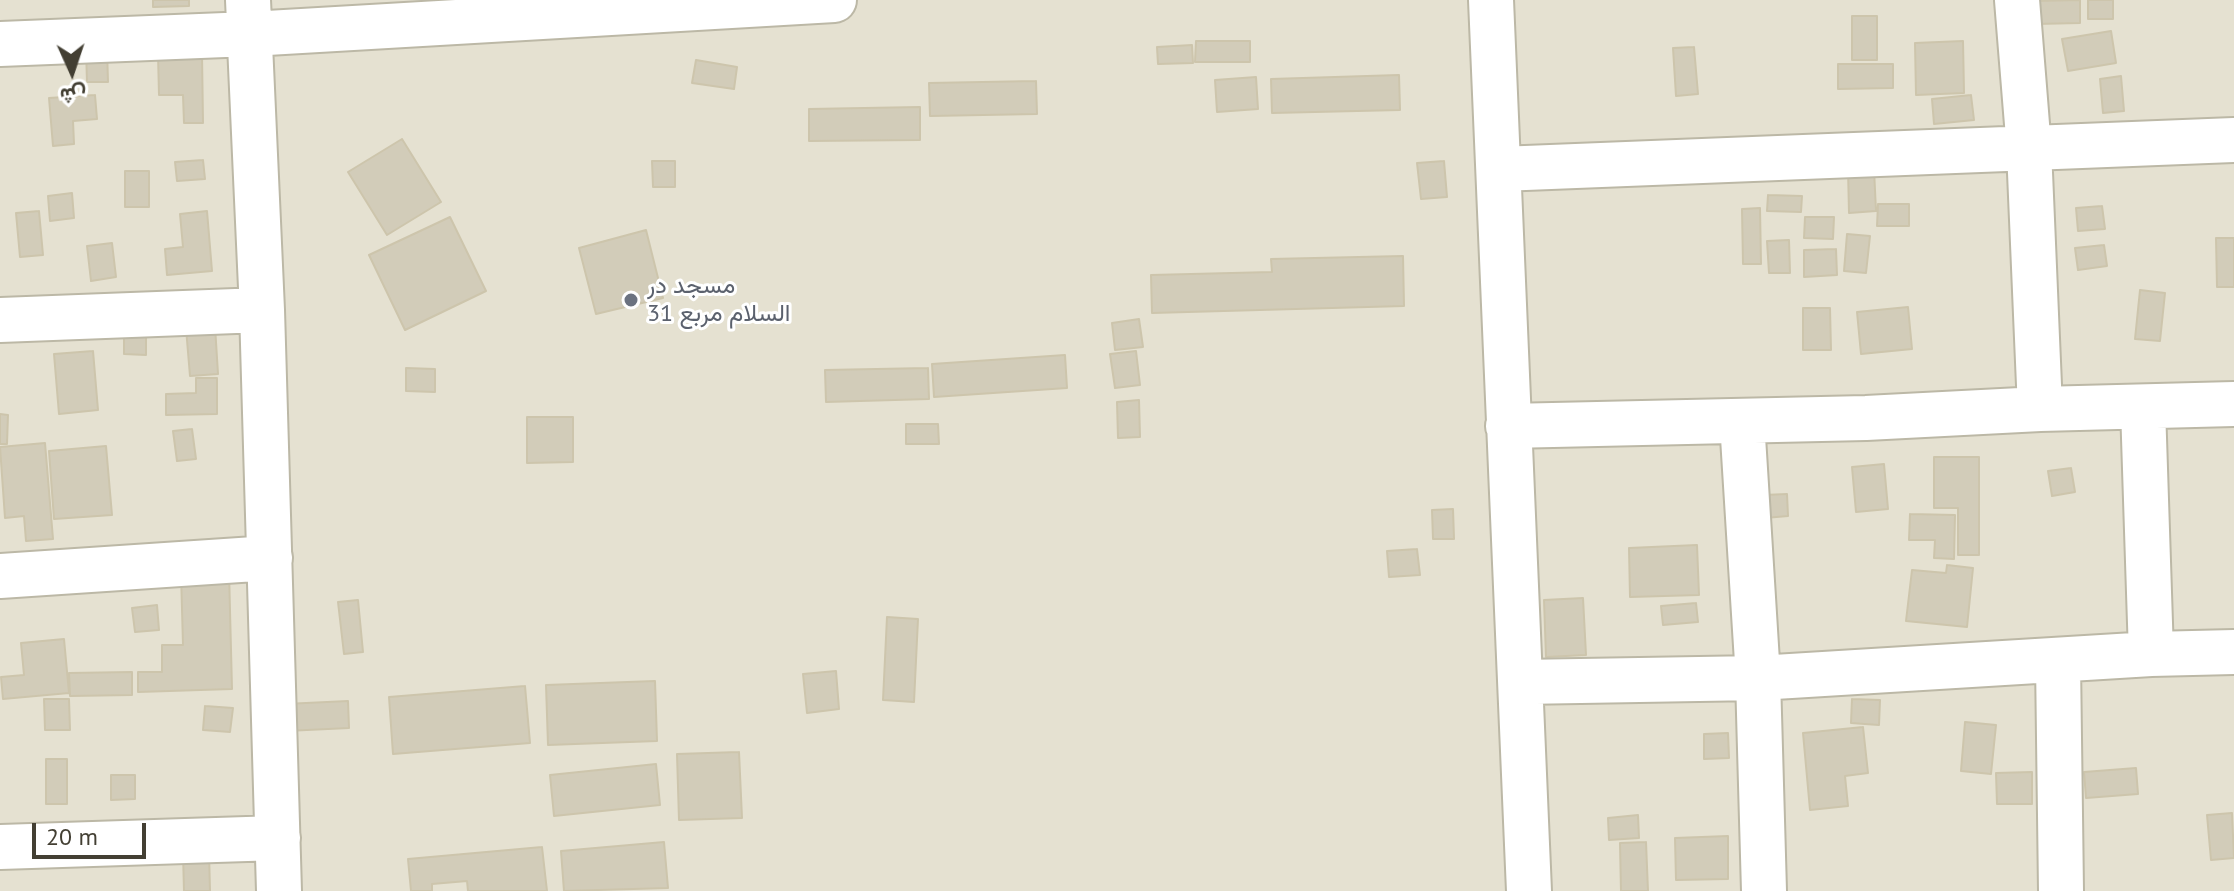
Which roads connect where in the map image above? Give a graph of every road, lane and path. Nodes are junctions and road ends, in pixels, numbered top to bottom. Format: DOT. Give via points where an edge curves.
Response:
graph roads {
  1 [pos="834,0"];
  2 [pos="1491,0"];
  3 [pos="2017,0"];
  4 [pos="746,2"];
  5 [pos="249,17"];
  6 [pos="0,44"];
  7 [pos="2234,140"];
  8 [pos="2029,149"];
  9 [pos="1500,169"];
  10 [pos="262,310"];
  11 [pos="0,320"];
  12 [pos="2234,404"];
  13 [pos="2143,407"];
  14 [pos="2040,409"];
  15 [pos="1742,421"];
  16 [pos="1508,426"];
  17 [pos="270,558"];
  18 [pos="0,576"];
  19 [pos="2234,652"];
  20 [pos="2151,654"];
  21 [pos="2058,661"];
  22 [pos="1758,678"];
  23 [pos="1521,682"];
  24 [pos="278,838"];
  25 [pos="0,847"];
  26 [pos="279,891"];
  27 [pos="1529,891"];
  28 [pos="1764,891"];
  29 [pos="2061,891"];
  1 -- 4 [label="street"];
  2 -- 9 [label="street"];
  3 -- 8 [label="street"];
  4 -- 5 [label="street"];
  5 -- 6 [label="street"];
  5 -- 10 [label="street"];
  7 -- 8 [label="street"];
  8 -- 9 [label="street"];
  8 -- 14 [label="street"];
  9 -- 16 [label="street"];
  10 -- 11 [label="street"];
  10 -- 17 [label="street"];
  12 -- 13 [label="street"];
  13 -- 14 [label="street"];
  13 -- 20 [label="street"];
  14 -- 15 [label="street"];
  15 -- 16 [label="street"];
  15 -- 22 [label="street"];
  16 -- 23 [label="street"];
  17 -- 18 [label="street"];
  17 -- 24 [label="street"];
  19 -- 20 [label="street"];
  20 -- 21 [label="street"];
  21 -- 22 [label="street"];
  21 -- 29 [label="street"];
  22 -- 23 [label="street"];
  22 -- 28 [label="street"];
  23 -- 27 [label="street"];
  24 -- 25 [label="street"];
  24 -- 26 [label="street"];
}
